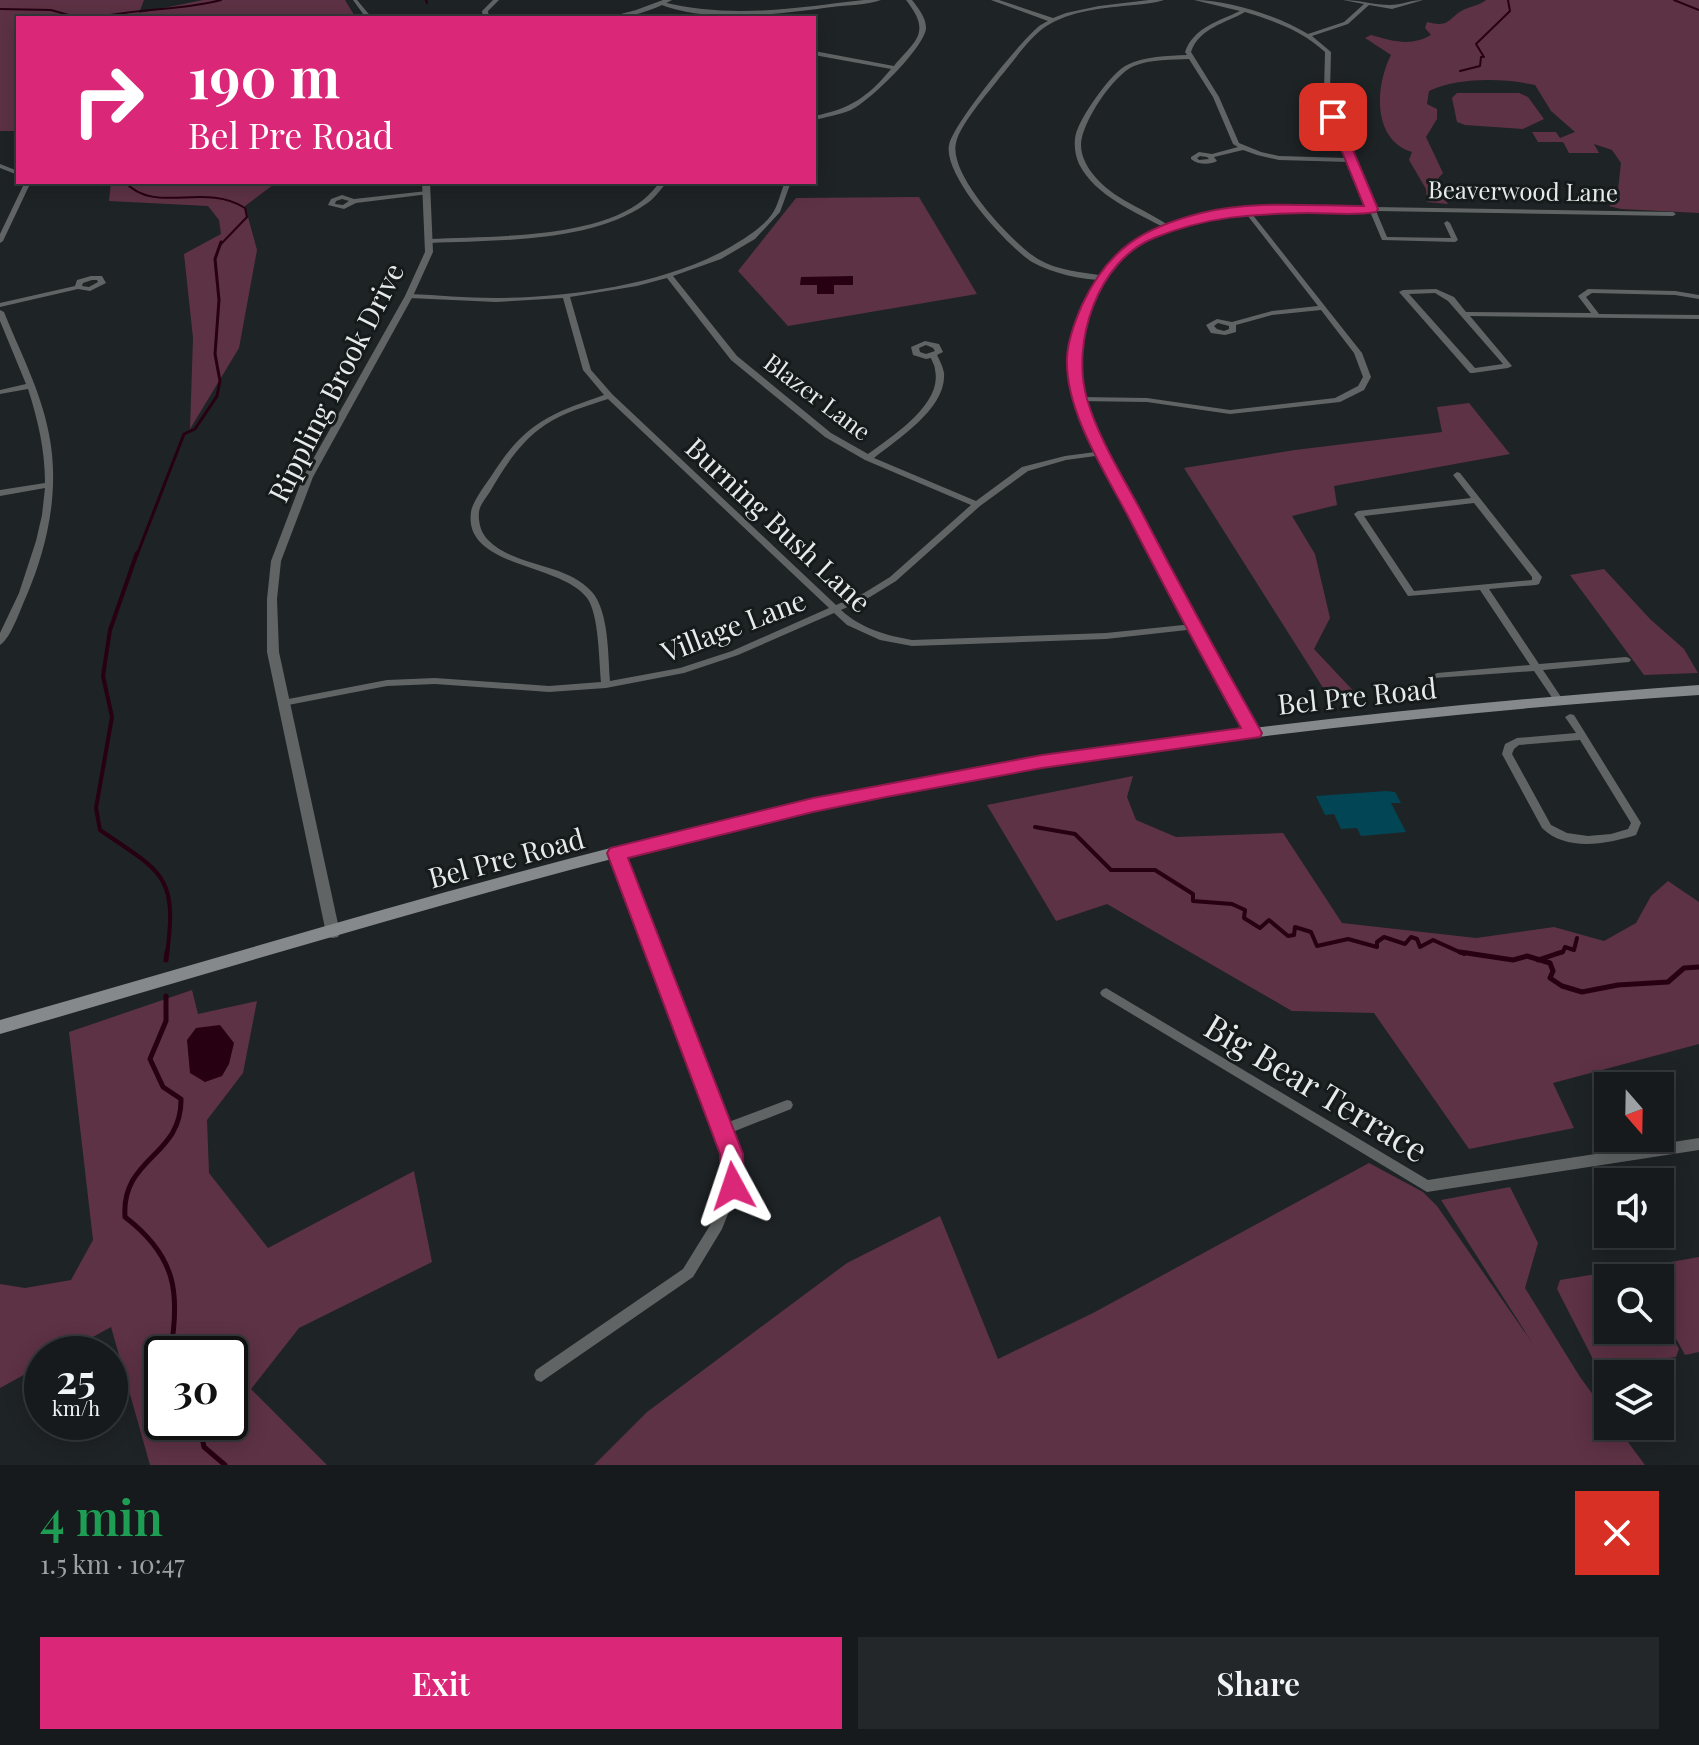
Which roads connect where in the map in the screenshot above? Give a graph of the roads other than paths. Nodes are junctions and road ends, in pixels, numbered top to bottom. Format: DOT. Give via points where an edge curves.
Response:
graph roads {
  1 [pos="496,0"];
  2 [pos="878,0"];
  3 [pos="909,0"];
  4 [pos="994,0"];
  5 [pos="1114,0"];
  6 [pos="1161,0"];
  7 [pos="1197,0"];
  8 [pos="1346,0"];
  9 [pos="1420,0"];
  10 [pos="666,2"];
  11 [pos="1366,5"];
  12 [pos="1121,6"];
  13 [pos="1243,12"];
  14 [pos="761,15"];
  15 [pos="486,16"];
  16 [pos="616,16"];
  17 [pos="1052,20"];
  18 [pos="1309,35"];
  19 [pos="816,53"];
  20 [pos="1190,57"];
  21 [pos="894,68"];
  22 [pos="816,118"];
  23 [pos="1242,148"];
  24 [pos="1212,156"];
  25 [pos="1352,160"];
  26 [pos="26,184"];
  27 [pos="662,184"];
  28 [pos="787,184"];
  29 [pos="426,188"];
  30 [pos="354,201"];
  31 [pos="1372,209"];
  32 [pos="1246,210"];
  33 [pos="1673,214"];
  34 [pos="1447,223"];
  35 [pos="1169,228"];
  36 [pos="0,241"];
  37 [pos="430,241"];
  38 [pos="669,276"];
  39 [pos="1101,278"];
  40 [pos="78,287"];
  41 [pos="566,295"];
  42 [pos="409,296"];
  43 [pos="1699,297"];
  44 [pos="0,305"];
  45 [pos="1321,308"];
  46 [pos="0,312"];
  47 [pos="1464,314"];
  48 [pos="1596,315"];
  49 [pos="1699,317"];
  50 [pos="1232,324"];
  51 [pos="934,356"];
  52 [pos="30,386"];
  53 [pos="0,392"];
  54 [pos="609,396"];
  55 [pos="1080,399"];
  56 [pos="1103,453"];
  57 [pos="868,458"];
  58 [pos="1457,475"];
  59 [pos="49,485"];
  60 [pos="0,493"];
  61 [pos="1475,500"];
  62 [pos="977,504"];
  63 [pos="1483,588"];
  64 [pos="835,609"];
  65 [pos="15,613"];
  66 [pos="0,614"];
  67 [pos="1193,627"];
  68 [pos="0,642"];
  69 [pos="1626,660"];
  70 [pos="1538,667"];
  71 [pos="1437,676"];
  72 [pos="606,685"];
  73 [pos="1699,690"];
  74 [pos="1558,700"];
  75 [pos="283,703"];
  76 [pos="1570,717"];
  77 [pos="1253,733"];
  78 [pos="1583,736"];
  79 [pos="617,853"];
  80 [pos="333,933"];
  81 [pos="1106,993"];
  82 [pos="0,1027"];
  83 [pos="787,1105"];
  84 [pos="723,1130"];
  85 [pos="1699,1144"];
  86 [pos="541,1375"];
  1 -- 15 [label="street"];
  2 -- 14 [label="street"];
  3 -- 21 [label="street" via="923,20 923,32"];
  4 -- 17 [label="street"];
  5 -- 12 [label="street"];
  6 -- 12 [label="street"];
  7 -- 13 [label="street"];
  8 -- 11 [label="street"];
  9 -- 11 [label="street"];
  10 -- 14 [label="street" via="703,14"];
  10 -- 16 [label="street"];
  11 -- 18 [label="street" via="1346,23"];
  12 -- 17 [label="street"];
  13 -- 18 [label="street"];
  13 -- 20 [label="street" via="1196,35 1189,45"];
  17 -- 39 [label="street" via="1024,46 960,127 951,148 954,165 1022,253 1051,268"];
  18 -- 25 [label="street" via="1328,52 1327,91"];
  19 -- 21 [label="street"];
  20 -- 23 [label="street" via="1216,97 1231,138"];
  20 -- 35 [label="street" via="1124,65 1076,140 1081,163 1103,188"];
  21 -- 22 [label="street" via="853,109"];
  23 -- 24 [label="street"];
  23 -- 25 [label="street" via="1279,158"];
  25 -- 31 [label="street"];
  26 -- 36 [label="street"];
  27 -- 37 [label="street" via="639,206 590,226"];
  28 -- 38 [label="street" via="780,209 763,228 737,247"];
  29 -- 30 [label="street"];
  29 -- 37 [label="street, Rippling Brook Drive"];
  31 -- 32 [label="street, Beaverwood Lane"];
  31 -- 33 [label="street, Beaverwood Lane"];
  31 -- 34 [label="street, Beaverwood Lane" via="1384,239 1455,240"];
  32 -- 35 [label="street, Beaverwood Lane"];
  32 -- 45 [label="street"];
  35 -- 39 [label="street, Beaverwood Lane" via="1125,250"];
  37 -- 42 [label="street, Rippling Brook Drive"];
  38 -- 41 [label="street"];
  38 -- 57 [label="street, Blazer Lane" via="734,358 828,435"];
  39 -- 55 [label="street, Beaverwood Lane" via="1074,358"];
  40 -- 44 [label="street"];
  41 -- 42 [label="street" via="494,300"];
  41 -- 54 [label="street, Burning Bush Lane" via="587,370"];
  42 -- 75 [label="street, Rippling Brook Drive" via="308,477 276,561 273,652"];
  43 -- 48 [label="street" via="1591,291 1582,296"];
  45 -- 50 [label="street"];
  45 -- 55 [label="street" via="1366,368 1367,377 1353,395 1230,412 1147,400"];
  46 -- 52 [label="street"];
  47 -- 47 [label="street" via="1475,329 1508,366 1473,371 1403,292 1444,293"];
  47 -- 48 [label="street"];
  48 -- 49 [label="street"];
  51 -- 57 [label="street" via="940,378 929,406"];
  52 -- 53 [label="street"];
  52 -- 59 [label="street" via="46,435"];
  54 -- 64 [label="street, Burning Bush Lane"];
  54 -- 72 [label="street" via="534,429 515,448 473,520 480,540 499,553 559,574 590,595"];
  55 -- 56 [label="street, Beaverwood Lane"];
  56 -- 62 [label="street, Village Lane" via="1025,469"];
  56 -- 67 [label="street, Beaverwood Lane"];
  57 -- 62 [label="street, Blazer Lane"];
  58 -- 61 [label="street"];
  59 -- 60 [label="street"];
  59 -- 65 [label="street" via="39,550"];
  61 -- 63 [label="street" via="1537,577 1536,582"];
  61 -- 63 [label="street" via="1358,514 1411,594"];
  62 -- 64 [label="street, Village Lane" via="893,579"];
  63 -- 70 [label="street"];
  64 -- 67 [label="street, Burning Bush Lane" via="865,632 912,643 1106,636"];
  64 -- 72 [label="street, Village Lane" via="681,671"];
  65 -- 66 [label="street"];
  65 -- 68 [label="street"];
  67 -- 77 [label="street, Beaverwood Lane"];
  69 -- 70 [label="street"];
  70 -- 71 [label="street"];
  70 -- 74 [label="street"];
  72 -- 75 [label="street, Village Lane" via="549,689 387,683"];
  73 -- 74 [label="main road, Bel Pre Road"];
  74 -- 77 [label="main road, Bel Pre Road"];
  75 -- 80 [label="street, Rippling Brook Drive"];
  76 -- 78 [label="street"];
  77 -- 79 [label="main road, Bel Pre Road" via="1042,761 813,805"];
  78 -- 78 [label="street" via="1636,823 1632,832 1569,840 1556,835 1547,828 1507,754 1517,742"];
  79 -- 80 [label="main road, Bel Pre Road"];
  79 -- 84 [label="street"];
  80 -- 82 [label="main road, Bel Pre Road"];
  81 -- 85 [label="street, Big Bear Terrace" via="1427,1186"];
  83 -- 84 [label="street"];
  84 -- 86 [label="street" via="732,1154 733,1186 688,1273"];
}
